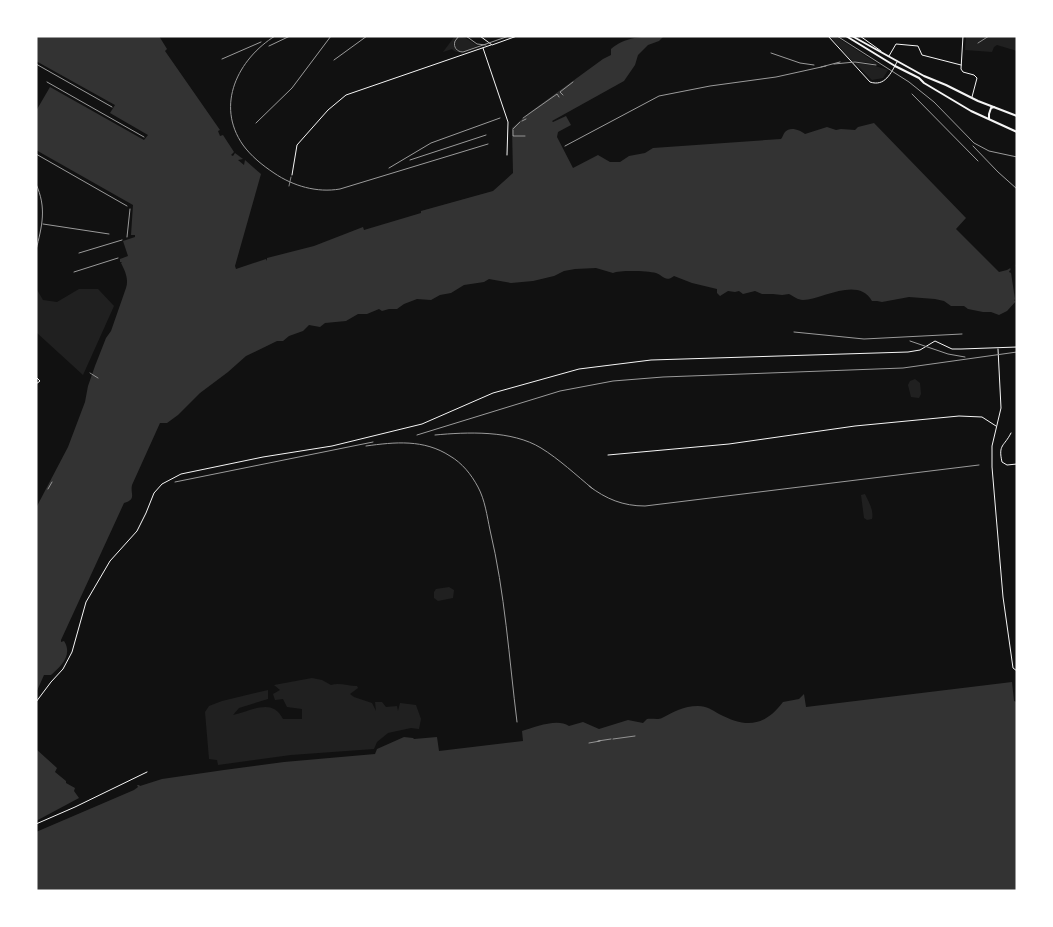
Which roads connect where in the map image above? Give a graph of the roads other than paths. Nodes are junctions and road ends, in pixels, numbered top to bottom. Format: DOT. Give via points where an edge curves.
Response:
graph roads {
  1 [pos="480,36"];
  2 [pos="517,36"];
  3 [pos="828,36"];
  4 [pos="846,36"];
  5 [pos="852,36"];
  6 [pos="860,36"];
  7 [pos="963,36"];
  8 [pos="989,36"];
  9 [pos="978,43"];
  10 [pos="492,45"];
  11 [pos="482,48"];
  12 [pos="883,54"];
  13 [pos="889,57"];
  14 [pos="897,62"];
  15 [pos="961,65"];
  16 [pos="894,66"];
  17 [pos="972,98"];
  18 [pos="994,107"];
  19 [pos="1017,116"];
  20 [pos="989,119"];
  21 [pos="1017,132"];
  22 [pos="507,155"];
  23 [pos="292,175"];
  24 [pos="289,186"];
  25 [pos="1017,347"];
  26 [pos="998,348"];
  27 [pos="36,377"];
  28 [pos="36,384"];
  29 [pos="996,426"];
  30 [pos="1011,433"];
  31 [pos="608,455"];
  32 [pos="1017,464"];
  33 [pos="1017,671"];
  34 [pos="36,702"];
  35 [pos="147,772"];
  36 [pos="36,824"];
  1 -- 10 [label="street"];
  2 -- 10 [label="street"];
  3 -- 16 [label="street" via="870,82 883,82"];
  4 -- 16 [label="main road"];
  5 -- 12 [label="main road"];
  6 -- 12 [label="street" via="868,39"];
  7 -- 15 [label="street"];
  8 -- 9 [label="street"];
  10 -- 11 [label="street"];
  11 -- 22 [label="street" via="508,122"];
  11 -- 23 [label="street" via="346,95 297,145"];
  12 -- 13 [label="main road"];
  13 -- 14 [label="main road"];
  13 -- 15 [label="street" via="896,44 900,44 918,46 922,55"];
  14 -- 16 [label="street"];
  14 -- 17 [label="main road"];
  15 -- 17 [label="street" via="963,72 977,77"];
  16 -- 20 [label="main road"];
  17 -- 18 [label="main road"];
  18 -- 19 [label="main road"];
  18 -- 20 [label="main road"];
  20 -- 21 [label="main road"];
  23 -- 24 [label="street"];
  25 -- 26 [label="street"];
  26 -- 29 [label="street" via="1001,402"];
  26 -- 34 [label="street" via="952,349 935,341 914,351 651,360 579,369 493,393 422,424 332,446 181,474 154,492 137,530 110,561 86,602 72,652 63,670"];
  27 -- 28 [label="street" via="40,381"];
  29 -- 31 [label="street" via="982,417 954,417"];
  29 -- 33 [label="street" via="992,467 999,559"];
  30 -- 32 [label="street" via="1001,445 1001,460 1007,465"];
  35 -- 36 [label="street"];
}
